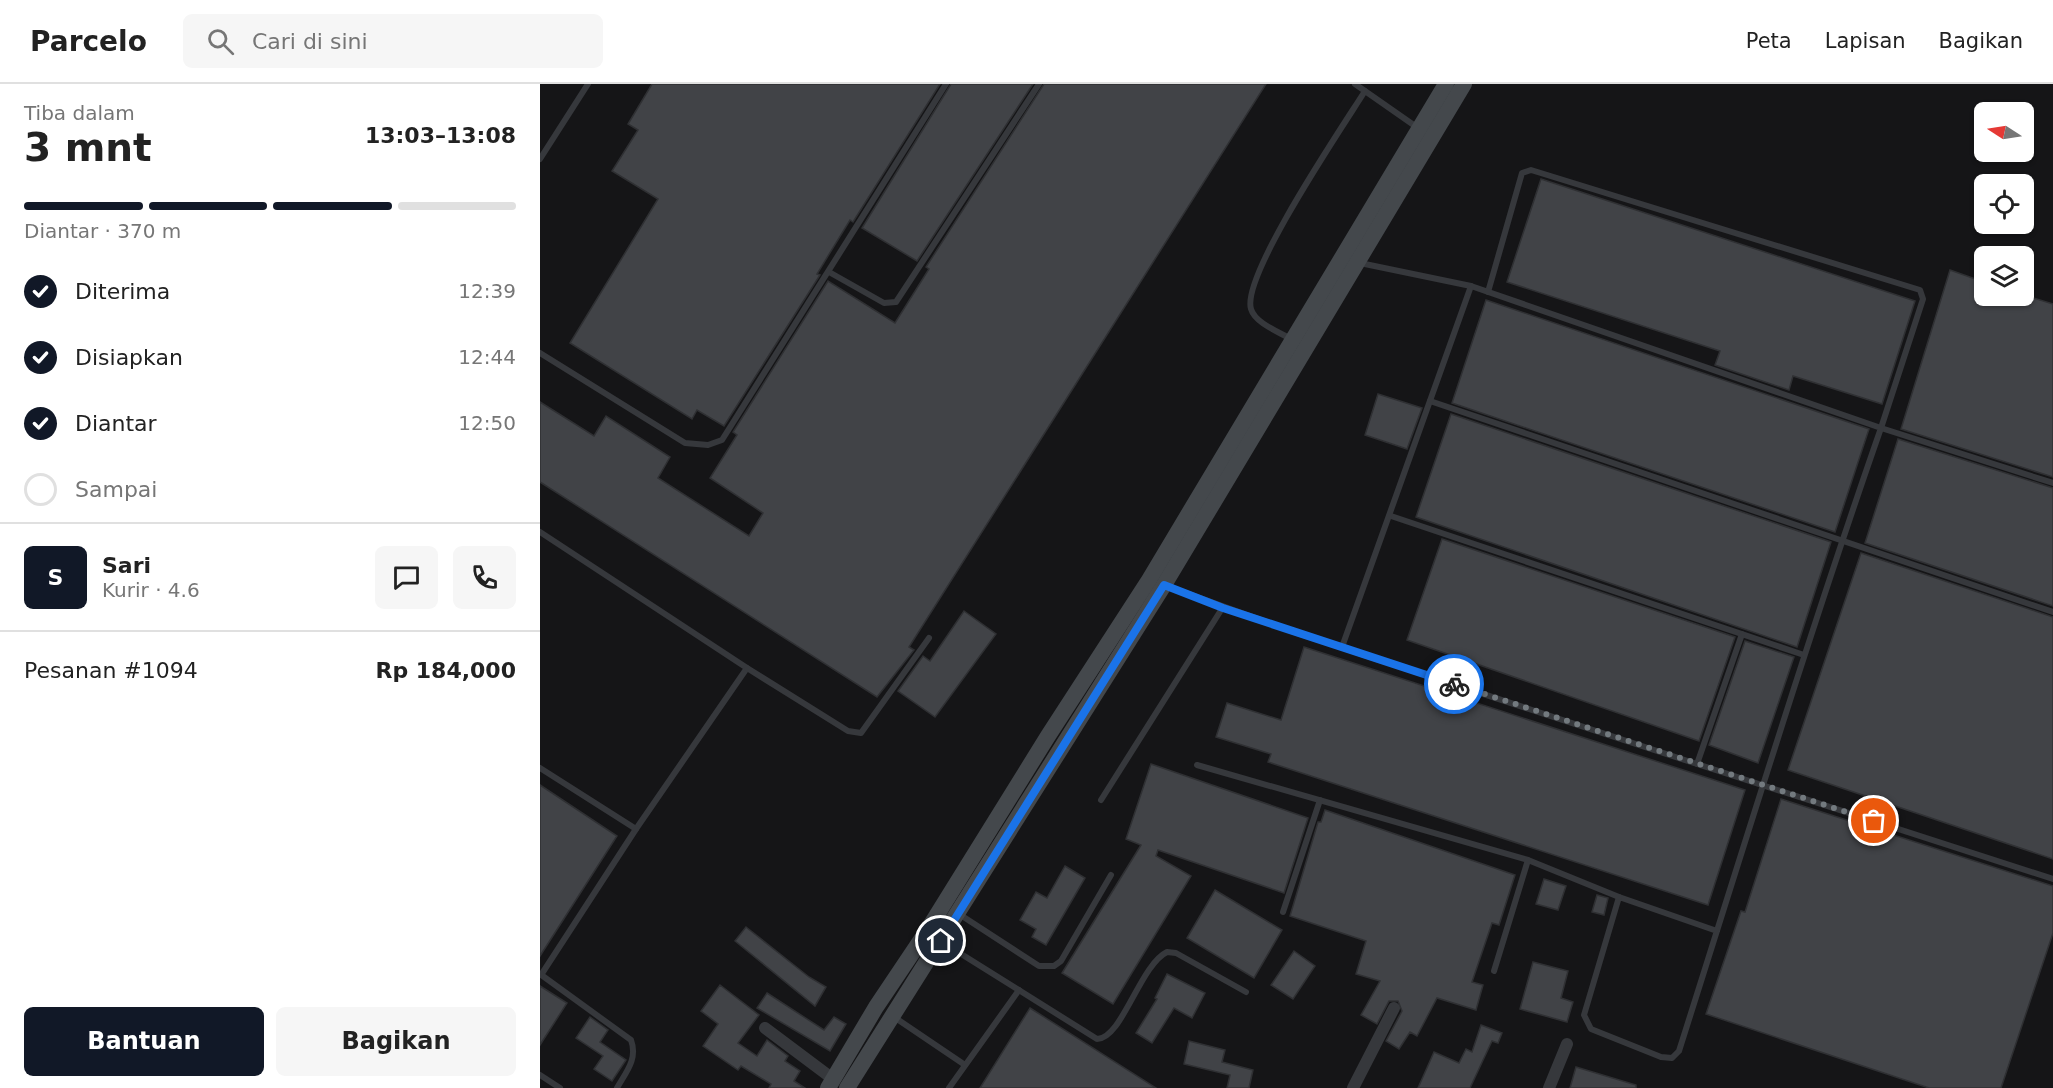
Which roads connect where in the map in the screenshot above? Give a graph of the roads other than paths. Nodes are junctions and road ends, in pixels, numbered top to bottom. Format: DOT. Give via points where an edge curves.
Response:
graph roads {
  1 [pos="588,84"];
  2 [pos="946,84"];
  3 [pos="1039,84"];
  4 [pos="1355,84"];
  5 [pos="1446,84"];
  6 [pos="1464,84"];
  7 [pos="1365,91"];
  8 [pos="1425,134"];
  9 [pos="540,159"];
  10 [pos="1359,263"];
  11 [pos="829,272"];
  12 [pos="1471,286"];
  13 [pos="1488,292"];
  14 [pos="1293,341"];
  15 [pos="540,353"];
  16 [pos="1430,401"];
  17 [pos="1881,428"];
  18 [pos="2053,483"];
  19 [pos="1391,516"];
  20 [pos="540,532"];
  21 [pos="1842,541"];
  22 [pos="1157,582"];
  23 [pos="1223,608"];
  24 [pos="2053,612"];
  25 [pos="1743,634"];
  26 [pos="929,638"];
  27 [pos="1342,647"];
  28 [pos="1804,655"];
  29 [pos="747,668"];
  30 [pos="1697,764"];
  31 [pos="1197,765"];
  32 [pos="540,768"];
  33 [pos="1761,786"];
  34 [pos="1101,800"];
  35 [pos="1320,800"];
  36 [pos="636,829"];
  37 [pos="1528,860"];
  38 [pos="1111,875"];
  39 [pos="2053,879"];
  40 [pos="1619,897"];
  41 [pos="950,908"];
  42 [pos="1283,912"];
  43 [pos="927,931"];
  44 [pos="1717,931"];
  45 [pos="941,941"];
  46 [pos="1494,971"];
  47 [pos="541,974"];
  48 [pos="1019,990"];
  49 [pos="1246,992"];
  50 [pos="1394,1008"];
  51 [pos="891,1015"];
  52 [pos="765,1028"];
  53 [pos="1567,1044"];
  54 [pos="965,1065"];
  55 [pos="540,1075"];
  56 [pos="836,1085"];
  57 [pos="560,1088"];
  58 [pos="617,1088"];
  59 [pos="949,1088"];
  60 [pos="1353,1088"];
  61 [pos="1548,1088"];
  1 -- 9 [label="lane"];
  2 -- 11 [label="lane"];
  3 -- 11 [label="lane" via="896,303 884,303"];
  4 -- 7 [label="lane"];
  5 -- 8 [label="street"];
  6 -- 8 [label="street"];
  7 -- 8 [label="lane"];
  7 -- 14 [label="lane" via="1271,246 1250,296 1256,318"];
  8 -- 10 [label="street"];
  8 -- 14 [label="street"];
  10 -- 12 [label="lane"];
  10 -- 22 [label="street"];
  11 -- 15 [label="lane" via="722,440 708,445 685,443"];
  12 -- 13 [label="lane"];
  12 -- 16 [label="lane"];
  13 -- 17 [label="lane"];
  13 -- 17 [label="lane" via="1522,173 1531,170 1920,290 1923,298"];
  14 -- 22 [label="street"];
  16 -- 19 [label="lane"];
  16 -- 21 [label="lane"];
  17 -- 18 [label="lane"];
  17 -- 21 [label="lane"];
  19 -- 25 [label="lane"];
  19 -- 27 [label="lane"];
  20 -- 29 [label="lane"];
  21 -- 24 [label="lane"];
  21 -- 28 [label="lane"];
  22 -- 23 [label="lane"];
  22 -- 41 [label="street"];
  23 -- 27 [label="lane"];
  23 -- 34 [label="lane"];
  25 -- 28 [label="lane"];
  25 -- 30 [label="lane"];
  26 -- 29 [label="lane" via="861,733 848,731"];
  27 -- 30 [label="lane"];
  28 -- 33 [label="lane"];
  29 -- 36 [label="lane"];
  30 -- 33 [label="lane"];
  31 -- 35 [label="lane"];
  32 -- 36 [label="lane"];
  33 -- 39 [label="lane"];
  33 -- 44 [label="lane"];
  35 -- 37 [label="lane"];
  35 -- 42 [label="lane"];
  36 -- 47 [label="lane"];
  37 -- 40 [label="lane"];
  37 -- 46 [label="lane"];
  38 -- 41 [label="lane" via="1054,966 1039,966"];
  40 -- 44 [label="lane"];
  40 -- 44 [label="lane" via="1584,1015 1586,1023 1591,1029 1661,1057 1672,1058 1679,1051"];
  41 -- 43 [label="street"];
  41 -- 45 [label="street"];
  43 -- 45 [label="lane"];
  43 -- 56 [label="street" via="876,1007"];
  45 -- 48 [label="lane"];
  45 -- 51 [label="street"];
  47 -- 58 [label="lane" via="631,1040 634,1059"];
  48 -- 49 [label="lane" via="1097,1040 1111,1034 1152,963 1167,952 1176,953"];
  48 -- 54 [label="lane"];
  50 -- 60 [label="street"];
  51 -- 54 [label="lane"];
  51 -- 56 [label="street"];
  52 -- 56 [label="street"];
  53 -- 61 [label="street"];
  54 -- 59 [label="lane"];
  55 -- 57 [label="lane"];
}
